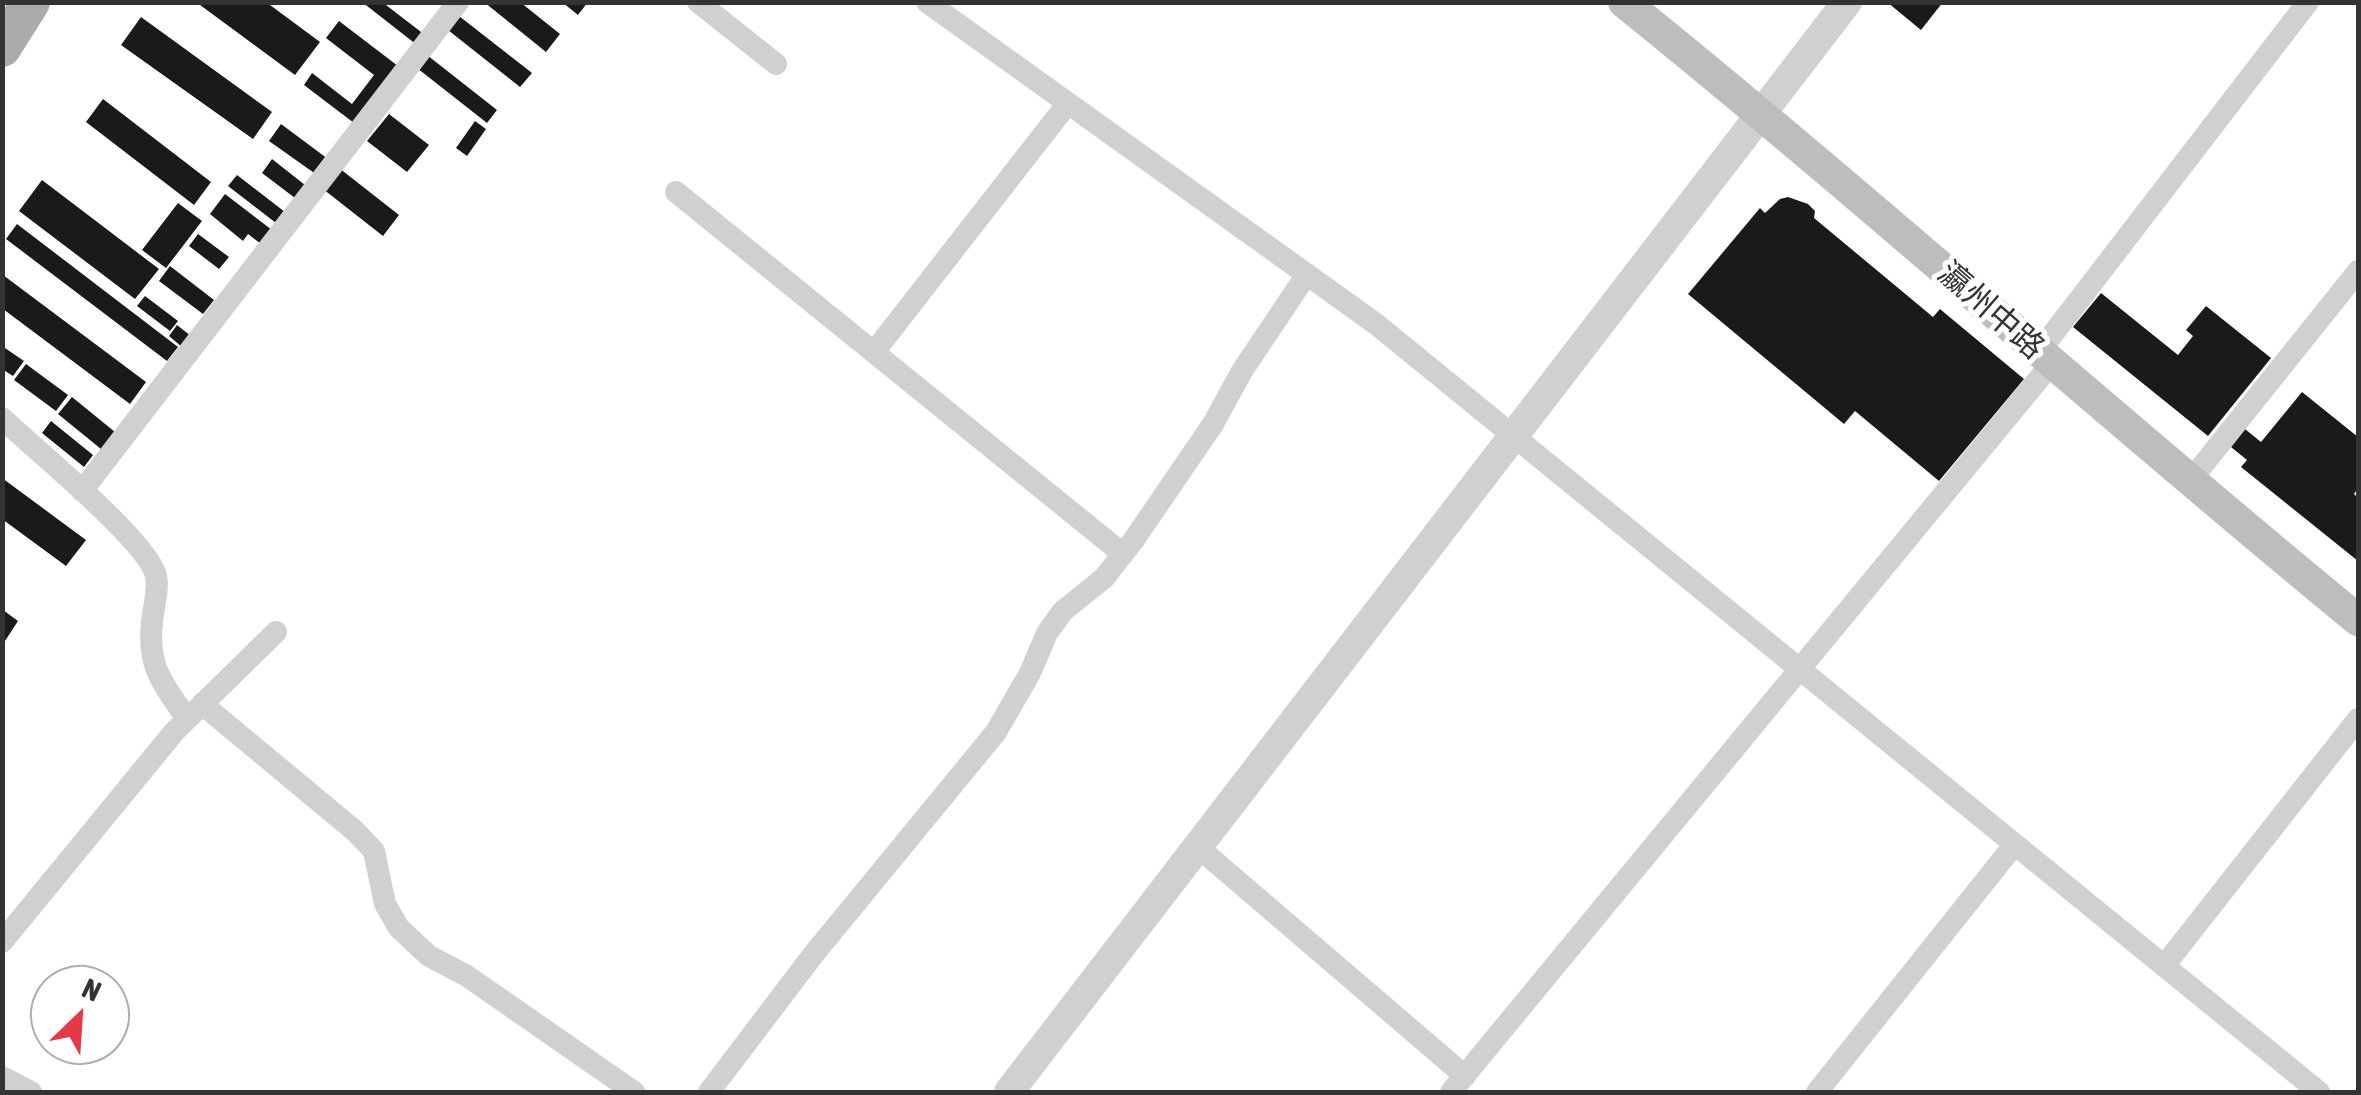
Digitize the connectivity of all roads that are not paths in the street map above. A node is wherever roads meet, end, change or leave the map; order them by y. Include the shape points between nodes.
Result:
1 (31, 2) edge
2 (458, 2) edge
3 (698, 2) edge
4 (928, 2) edge
5 (1624, 2) edge
6 (1847, 2) edge
7 (2308, 2) edge
8 (2, 48) edge
9 (776, 64) dead end
10 (1068, 103) junction
11 (1761, 114) junction
12 (676, 192) dead end
13 (2358, 271) edge
14 (1307, 274) junction
15 (874, 352) junction
16 (2045, 358) junction
17 (2, 418) edge
18 (1513, 437) junction
19 (2190, 481) junction
20 (82, 490) junction
21 (1123, 554) junction
22 (2356, 613) edge
23 (276, 632) dead end
24 (1799, 669) junction
25 (194, 712) junction
26 (2358, 719) edge
27 (2014, 844) junction
28 (1199, 848) junction
29 (2, 942) edge
30 (2164, 966) junction
31 (2, 1076) edge
32 (1458, 1084) edge
33 (31, 1092) edge
34 (634, 1092) edge
35 (709, 1092) edge
36 (1009, 1092) edge
37 (1817, 1092) edge
38 (2319, 1092) edge

1 - 8 main road
2 - 20 street
3 - 9 street
4 - 10 street
5 - 11 main road, 瀛州中路
6 - 11 street
7 - 16 street
10 - 14 street
10 - 15 street
11 - 16 main road, 瀛州中路
11 - 18 street
12 - 15 street
13 - 19 street
14 - 18 street
14 - 21 street
15 - 21 street
16 - 19 main road, 瀛州中路
16 - 24 street
17 - 20 street
18 - 24 street
18 - 28 street
19 - 22 main road, 瀛州中路
20 - 25 street via 141,549 156,575 153,662
21 - 35 street via 1063,611 996,732
23 - 25 street
24 - 27 street
24 - 32 street
25 - 29 street
25 - 34 street via 355,831 374,851 399,928 429,956
26 - 30 street
27 - 30 street
27 - 37 street
28 - 32 street
28 - 36 street
30 - 38 street
31 - 33 street

